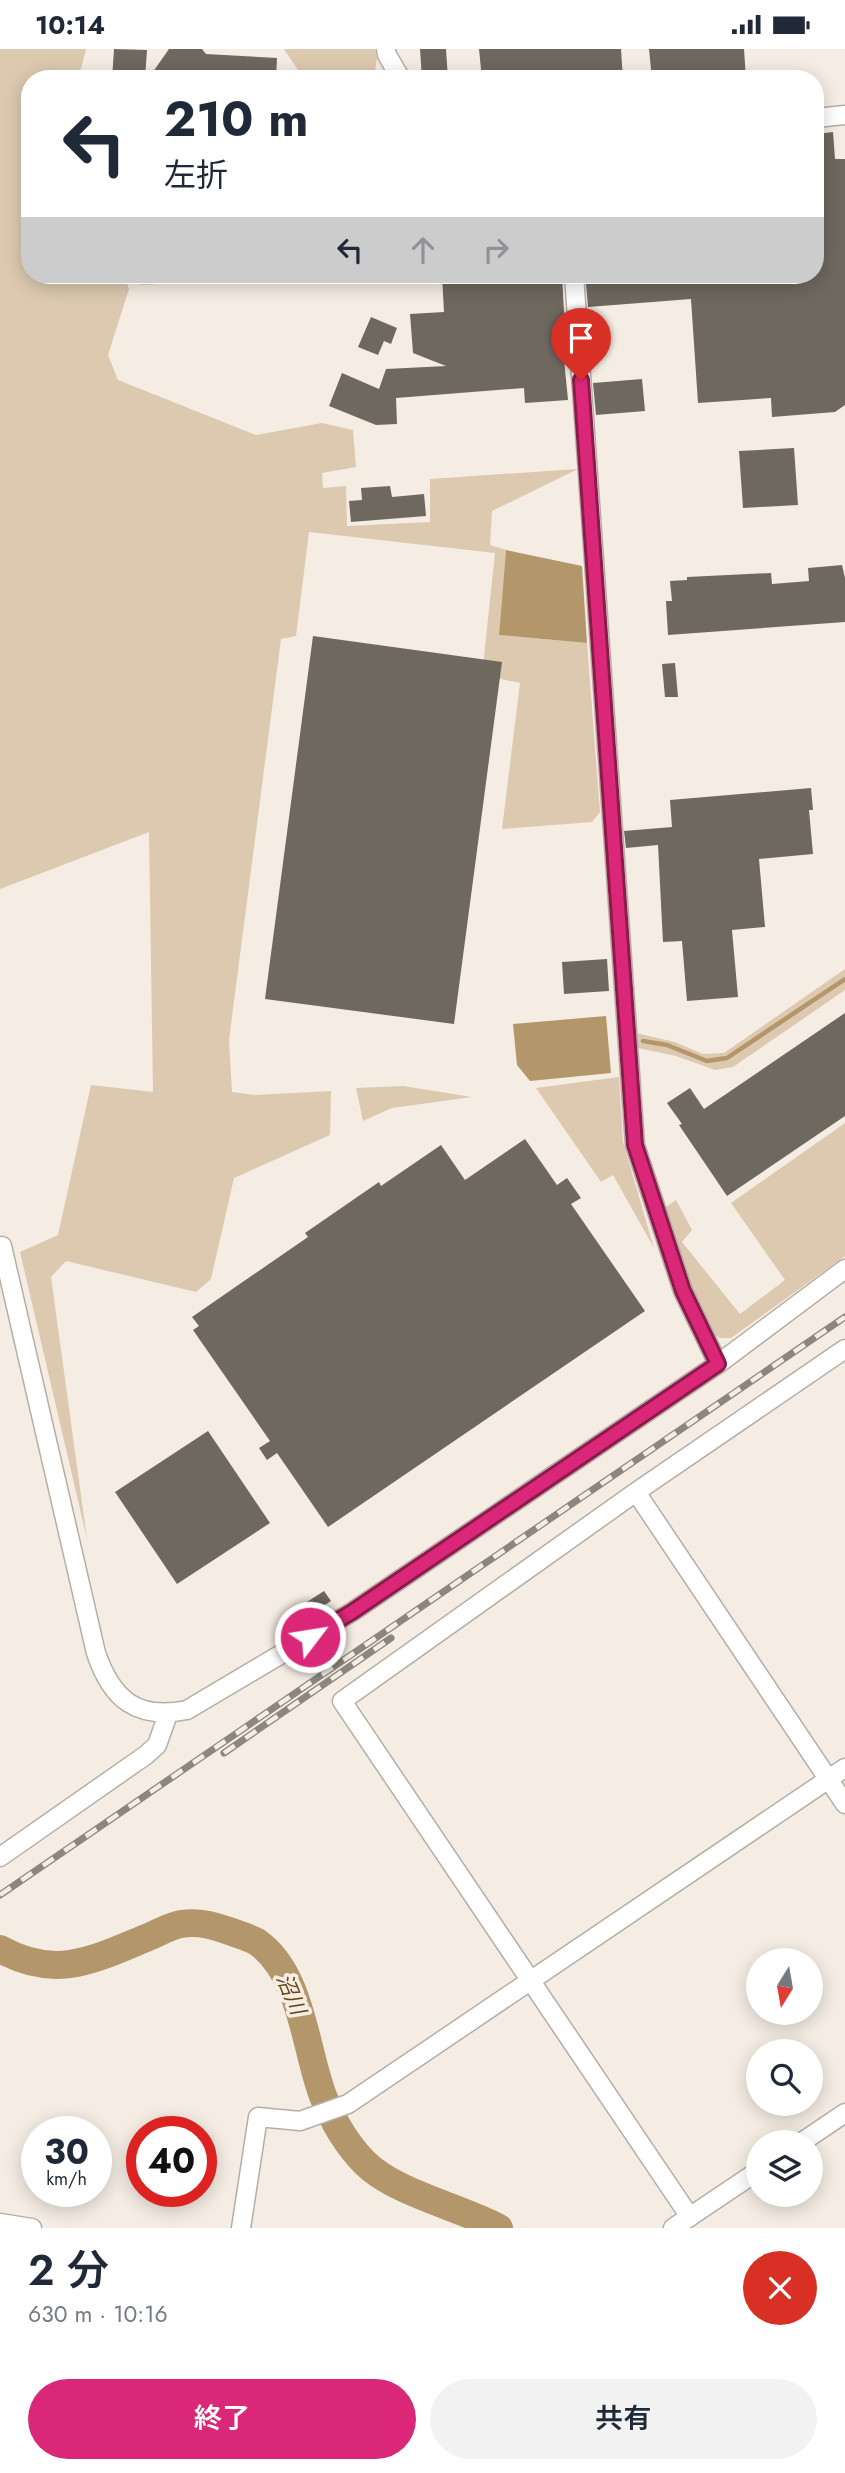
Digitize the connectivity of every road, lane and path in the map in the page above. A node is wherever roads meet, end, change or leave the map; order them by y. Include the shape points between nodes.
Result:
1 (386, 49) edge
2 (396, 70) edge
3 (845, 115) edge
4 (824, 117) edge
5 (575, 284) edge
6 (2, 1246) edge
7 (845, 1269) edge
8 (845, 1349) edge
9 (718, 1364) junction
10 (636, 1492) junction
11 (168, 1714) junction
12 (845, 1768) edge
13 (828, 1780) junction
14 (845, 1804) edge
15 (0, 1857) edge
16 (531, 1980) junction
17 (845, 2113) edge
18 (820, 2130) edge
19 (746, 2179) edge
20 (690, 2217) junction
21 (0, 2223) edge
22 (32, 2228) edge
23 (241, 2228) edge
24 (673, 2228) edge

1 - 2 street
3 - 4 street
5 - 9 street via 635,1145 683,1291
6 - 11 street via 103,1674 130,1705
7 - 9 street
8 - 10 street
9 - 11 street via 352,1612 187,1710
10 - 13 street
10 - 16 street via 342,1701
11 - 15 street via 157,1745 146,1755
12 - 13 street
13 - 14 street
13 - 16 street
16 - 20 street
16 - 23 street via 348,2104 300,2121 258,2117
17 - 18 street
19 - 20 street
20 - 24 street
21 - 22 street

